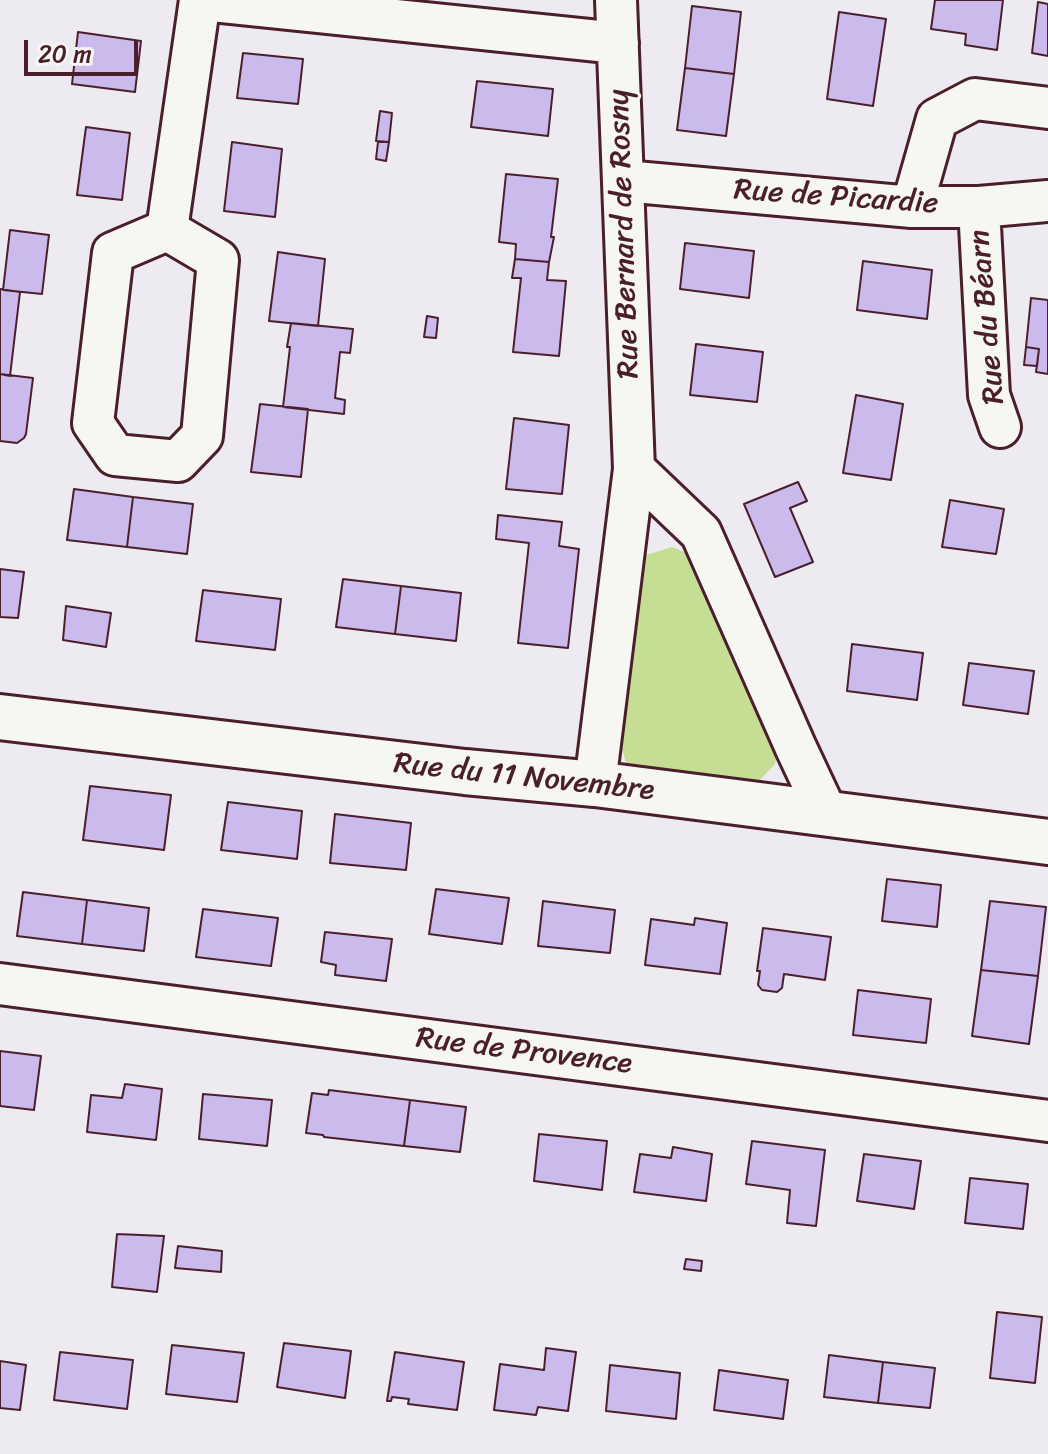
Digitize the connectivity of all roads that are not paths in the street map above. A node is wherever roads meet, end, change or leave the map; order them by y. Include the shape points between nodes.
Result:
1 (201, 0) edge
2 (616, 0) edge
3 (618, 43) junction
4 (1048, 108) edge
5 (624, 181) junction
6 (1048, 201) edge
7 (912, 207) junction
8 (979, 207) junction
9 (167, 230) junction
10 (1000, 427) dead end
11 (634, 469) junction
12 (0, 717) edge
13 (595, 784) junction
14 (826, 812) junction
15 (1048, 842) edge
16 (0, 984) edge
17 (1048, 1121) edge

1 - 3 street
1 - 9 street
2 - 3 street, Rue Bernard de Rosny
3 - 5 street, Rue Bernard de Rosny
4 - 7 street via 975,99 937,119
5 - 7 street, Rue de Picardie
5 - 11 street, Rue Bernard de Rosny
6 - 8 street, Rue de Picardie
7 - 8 street, Rue de Picardie
8 - 10 street, Rue du Béarn via 989,395
9 - 9 street via 113,253 93,423 115,455 178,461 202,436 218,260
11 - 13 street, Rue Bernard de Rosny
11 - 14 street via 701,533
12 - 13 street, Rue du 11 Novembre
13 - 14 street, Rue du 11 Novembre
14 - 15 street, Rue du 11 Novembre
16 - 17 street, Rue de Provence

